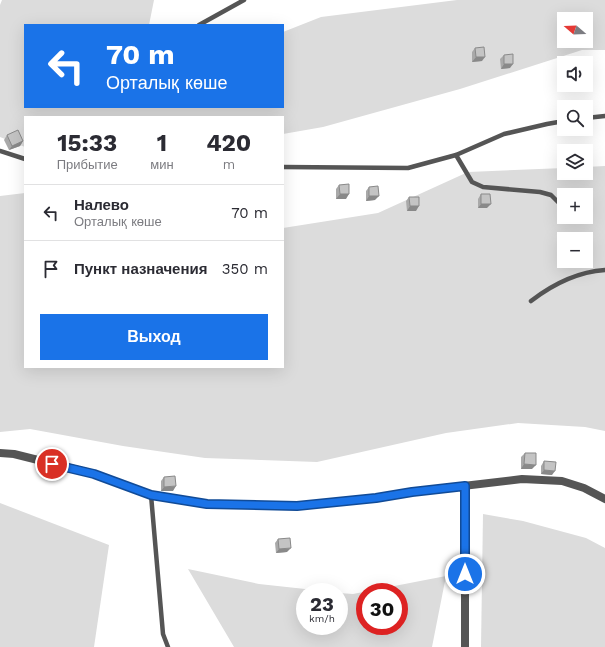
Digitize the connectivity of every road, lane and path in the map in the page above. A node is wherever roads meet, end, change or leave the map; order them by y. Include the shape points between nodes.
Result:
1 (244, 0) edge
2 (201, 24) edge
3 (605, 116) edge
4 (593, 117) edge
5 (557, 122) edge
6 (0, 151) edge
7 (456, 155) junction
8 (24, 159) edge
9 (284, 167) edge
10 (557, 201) edge
11 (605, 270) edge
12 (531, 301) dead end
13 (0, 453) edge
14 (465, 486) junction
15 (151, 495) junction
16 (605, 499) edge
17 (168, 647) edge
18 (465, 647) edge

1 - 2 lane
3 - 4 lane
5 - 7 lane via 504,134
6 - 8 lane
7 - 9 lane via 408,168
7 - 10 lane via 472,182 483,187 540,192 551,195
11 - 12 lane via 572,276
13 - 15 street via 14,454 94,474
14 - 15 street via 297,506 207,504
14 - 16 street via 522,479 562,481 584,488
14 - 18 street
15 - 17 lane via 163,634

